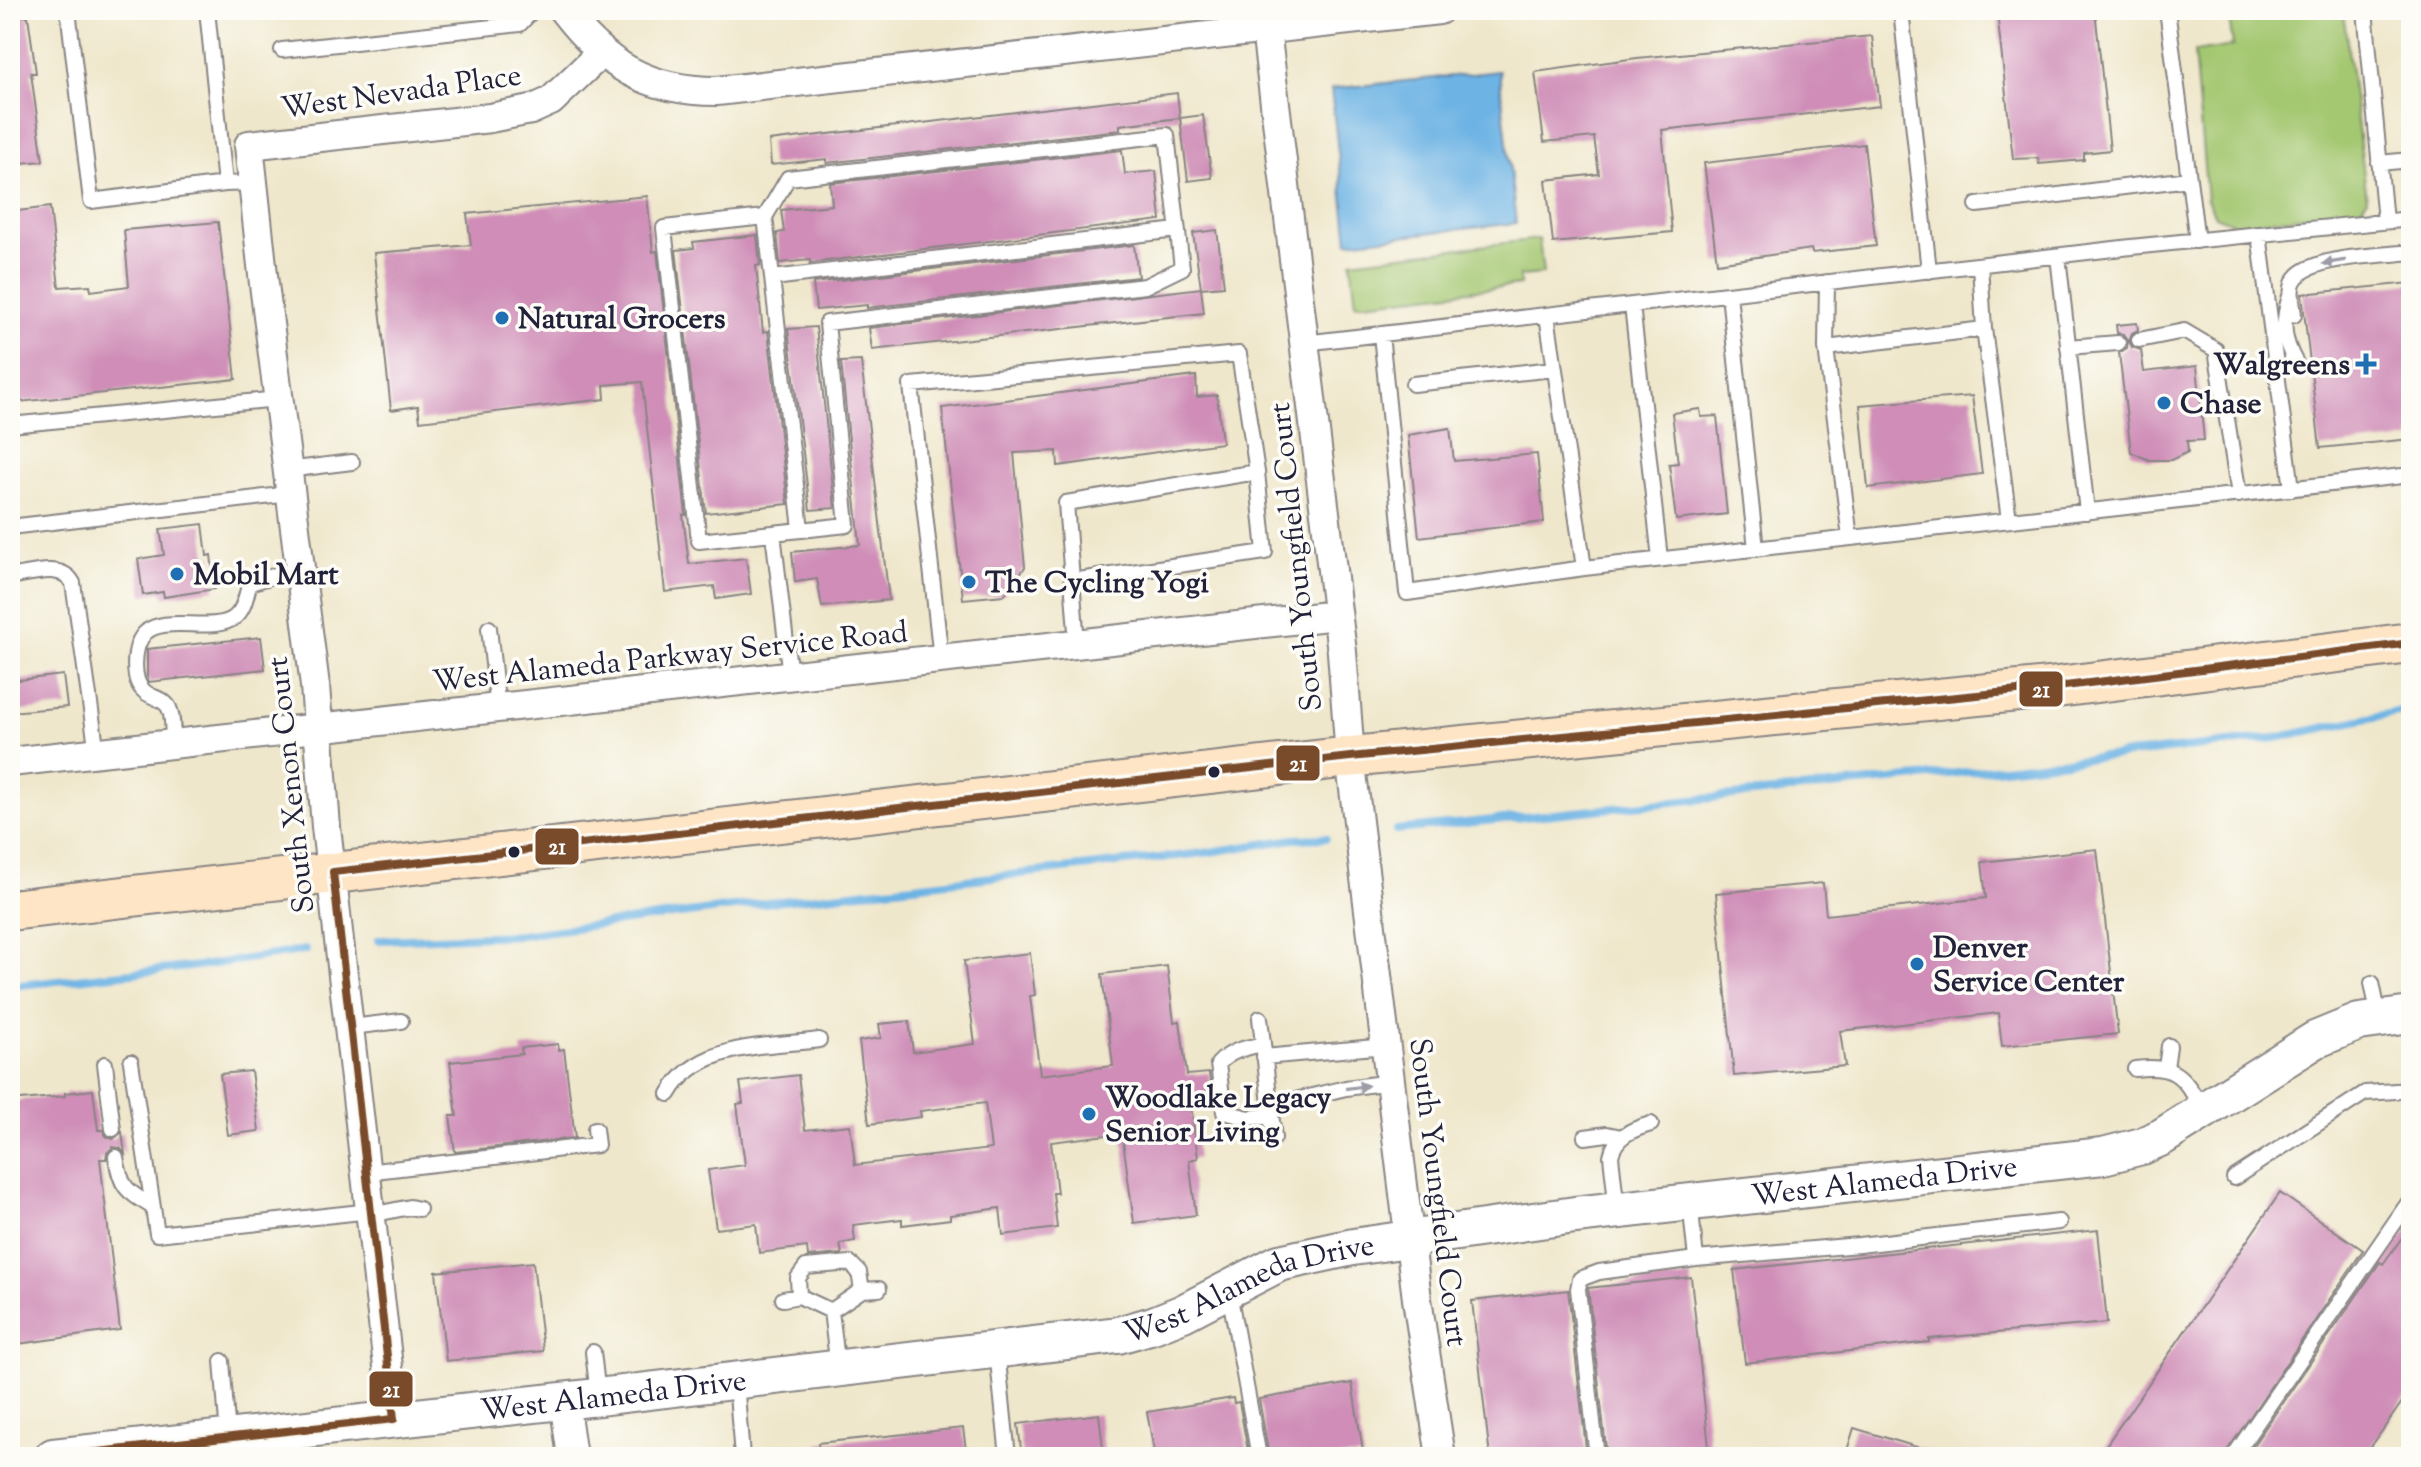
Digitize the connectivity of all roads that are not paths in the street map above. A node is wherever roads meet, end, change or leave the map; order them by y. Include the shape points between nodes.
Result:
1 (68, 10) edge
2 (207, 10) edge
3 (533, 10) edge
4 (563, 10) edge
5 (1439, 10) edge
6 (1901, 10) edge
7 (2365, 10) edge
8 (2168, 17) dead end
9 (1266, 30) junction
10 (282, 50) dead end
11 (602, 52) junction
12 (249, 145) joint
13 (2411, 160) edge
14 (2379, 163) junction
15 (2189, 179) junction
16 (254, 183) junction
17 (225, 184) junction
18 (1977, 205) dead end
19 (765, 217) junction
20 (2411, 219) edge
21 (2385, 221) junction
22 (1177, 230) junction
23 (2259, 234) junction
24 (2197, 241) junction
25 (2411, 252) edge
26 (2058, 256) junction
27 (1980, 265) junction
28 (1929, 271) junction
29 (773, 278) junction
30 (1827, 282) junction
31 (2292, 292) junction
32 (1729, 294) junction
33 (1632, 305) junction
34 (1547, 315) junction
35 (2294, 315) dead end
36 (1984, 329) junction
37 (1381, 334) junction
38 (2139, 340) dead end
39 (1304, 343) junction
40 (2118, 343) dead end
41 (2068, 347) junction
42 (1826, 348) junction
43 (1554, 369) junction
44 (2277, 376) junction
45 (1413, 384) dead end
46 (278, 399) junction
47 (10, 425) edge
48 (352, 462) dead end
49 (1257, 472) junction
50 (2411, 475) edge
51 (289, 482) junction
52 (2292, 489) junction
53 (2239, 495) junction
54 (2087, 512) junction
55 (2009, 520) junction
56 (10, 527) edge
57 (801, 529) junction
58 (773, 533) junction
59 (1850, 538) junction
60 (1756, 549) junction
61 (1660, 559) junction
62 (300, 568) junction
63 (1584, 568) junction
64 (10, 577) edge
65 (1072, 581) junction
66 (1337, 615) junction
67 (489, 628) dead end
68 (2411, 643) edge
69 (1077, 644) junction
70 (941, 659) junction
71 (790, 676) junction
72 (498, 709) junction
73 (320, 730) junction
74 (173, 745) junction
75 (97, 753) junction
76 (1350, 757) junction
77 (10, 762) edge
78 (333, 872) junction
79 (10, 910) edge
80 (2388, 1005) edge
81 (1260, 1018) dead end
82 (401, 1021) dead end
83 (351, 1027) junction
84 (819, 1040) dead end
85 (1386, 1046) junction
86 (2169, 1046) dead end
87 (1264, 1051) junction
88 (131, 1062) dead end
89 (105, 1064) dead end
90 (2166, 1068) junction
91 (2135, 1069) dead end
92 (1390, 1082) junction
93 (2411, 1090) edge
94 (669, 1094) dead end
95 (2204, 1110) junction
96 (1271, 1111) junction
97 (1651, 1124) dead end
98 (113, 1129) dead end
99 (595, 1129) dead end
100 (1585, 1137) dead end
101 (1622, 1137) junction
102 (1274, 1138) dead end
103 (116, 1157) dead end
104 (366, 1172) junction
105 (2234, 1178) dead end
106 (2411, 1199) edge
107 (1690, 1202) junction
108 (151, 1206) junction
109 (419, 1209) dead end
110 (1617, 1211) junction
111 (371, 1213) junction
112 (2059, 1222) dead end
113 (1410, 1238) junction
114 (1696, 1259) junction
115 (879, 1289) dead end
116 (1228, 1289) junction
117 (862, 1290) junction
118 (799, 1296) junction
119 (783, 1299) dead end
120 (831, 1311) junction
121 (997, 1351) junction
122 (593, 1352) dead end
123 (222, 1361) dead end
124 (838, 1369) junction
125 (736, 1381) junction
126 (581, 1399) junction
127 (394, 1419) junction
128 (228, 1437) junction
129 (53, 1457) edge
130 (572, 1457) edge
131 (742, 1457) edge
132 (1008, 1457) edge
133 (1259, 1457) edge
134 (1441, 1457) edge
135 (1597, 1457) edge
136 (2233, 1457) edge

1 - 17 lane via 91,201
2 - 17 lane
3 - 10 lane via 520,24
4 - 11 street
5 - 9 street
6 - 28 lane
7 - 14 lane
8 - 15 lane
9 - 11 street via 717,91 666,87
9 - 39 street, South Youngfield Court
11 - 12 street, West Nevada Place via 551,101 531,110
12 - 16 street, South Xenon Court
13 - 14 lane
14 - 21 lane
15 - 18 lane
15 - 24 lane
16 - 17 lane
16 - 46 street, South Xenon Court
19 - 22 lane via 788,178 1167,135
19 - 29 lane
19 - 58 lane via 664,228 699,541
20 - 21 lane
21 - 23 lane
22 - 29 lane
22 - 57 lane via 1182,268 1145,286 827,323 847,525
23 - 24 lane
23 - 44 lane
24 - 26 lane
25 -> 31 lane via 2324,262 2295,279
26 - 27 lane
26 - 41 lane
27 - 28 lane
27 - 36 lane
28 - 30 lane
29 - 57 lane
30 - 32 lane
30 - 42 lane
31 - 35 lane
31 - 44 lane via 2283,318 2288,348 2298,356
32 - 33 lane
32 - 60 lane
33 - 34 lane
33 - 61 lane
34 - 37 lane
34 - 43 lane
36 - 42 lane
36 - 55 lane
37 - 39 lane
37 - 63 lane via 1407,593
38 - 53 lane via 2184,331 2216,350
39 - 66 street, South Youngfield Court
40 - 41 lane
41 - 54 lane
42 - 59 lane
43 - 45 lane
43 - 63 lane
44 - 52 lane
46 - 47 lane
46 - 51 street, South Xenon Court
48 - 51 lane
49 - 65 lane via 1066,503
49 - 65 lane via 1265,552
49 - 70 lane via 1239,354 911,385
50 - 52 lane
51 - 56 lane
51 - 62 street, South Xenon Court
52 - 53 lane
53 - 54 lane
54 - 55 lane
55 - 59 lane
57 - 58 lane
58 - 71 lane
59 - 60 lane
60 - 61 lane
61 - 63 lane
62 - 73 street, South Xenon Court
62 - 74 lane via 250,583 237,616 226,622 155,627 143,635 136,653 136,679 142,690 170,709
64 - 75 lane via 57,570 73,583
65 - 69 lane
66 - 69 street, West Alameda Parkway Service Road
66 - 76 street, South Youngfield Court
67 - 72 lane
68 - 76 main road via 2049,688
69 - 70 street, West Alameda Parkway Service Road
70 - 71 street, West Alameda Parkway Service Road
71 - 72 street, West Alameda Parkway Service Road
72 - 73 street, West Alameda Parkway Service Road
73 - 74 street, West Alameda Parkway Service Road
73 - 78 street, South Xenon Court
74 - 75 street, West Alameda Parkway Service Road
75 - 77 street, West Alameda Parkway Service Road
76 - 78 main road
76 - 85 street, South Youngfield Court
78 - 79 main road
78 - 83 street, South Xenon Court
80 - 95 street, West Alameda Drive via 2315,1040
81 - 87 lane
82 - 83 lane
83 - 104 street, South Xenon Court
84 - 94 lane via 723,1052 681,1077
85 - 87 lane
85 - 92 street, South Youngfield Court
86 - 90 lane
87 - 96 lane
87 - 96 lane via 1239,1049 1218,1064 1224,1112 1236,1117
88 - 108 lane
89 - 98 lane
90 - 91 lane
90 - 95 lane via 2184,1078
96 -> 92 lane via 1346,1088
92 - 113 street, South Youngfield Court
93 - 105 lane via 2365,1093
95 - 107 street, West Alameda Drive via 2142,1146 2103,1156
96 - 102 lane
97 - 101 lane
99 - 104 lane via 597,1145
100 - 101 lane
101 - 110 lane via 1611,1156
103 - 108 lane via 120,1182
104 - 111 street, South Xenon Court
106 - 136 lane
107 - 110 street, West Alameda Drive
107 - 114 lane
108 - 111 lane via 157,1234
109 - 111 lane
110 - 113 street, West Alameda Drive
111 - 127 street, South Xenon Court
112 - 114 lane
113 - 116 street, West Alameda Drive via 1279,1263
113 - 134 street, South Youngfield Court
114 - 135 lane via 1580,1279
115 - 117 lane
116 - 121 street, West Alameda Drive via 1163,1321 1118,1335
116 - 133 lane
117 - 118 lane via 859,1272 850,1263 806,1267 798,1278
117 - 120 lane
118 - 119 lane
118 - 120 lane
120 - 124 lane
121 - 124 street, West Alameda Drive
121 - 132 lane
122 - 126 lane
123 - 128 lane
124 - 125 street, West Alameda Drive
125 - 126 street, West Alameda Drive
125 - 131 lane
126 - 127 street, West Alameda Drive
126 - 130 street
127 - 128 street, West Alameda Drive
128 - 129 street, West Alameda Drive

